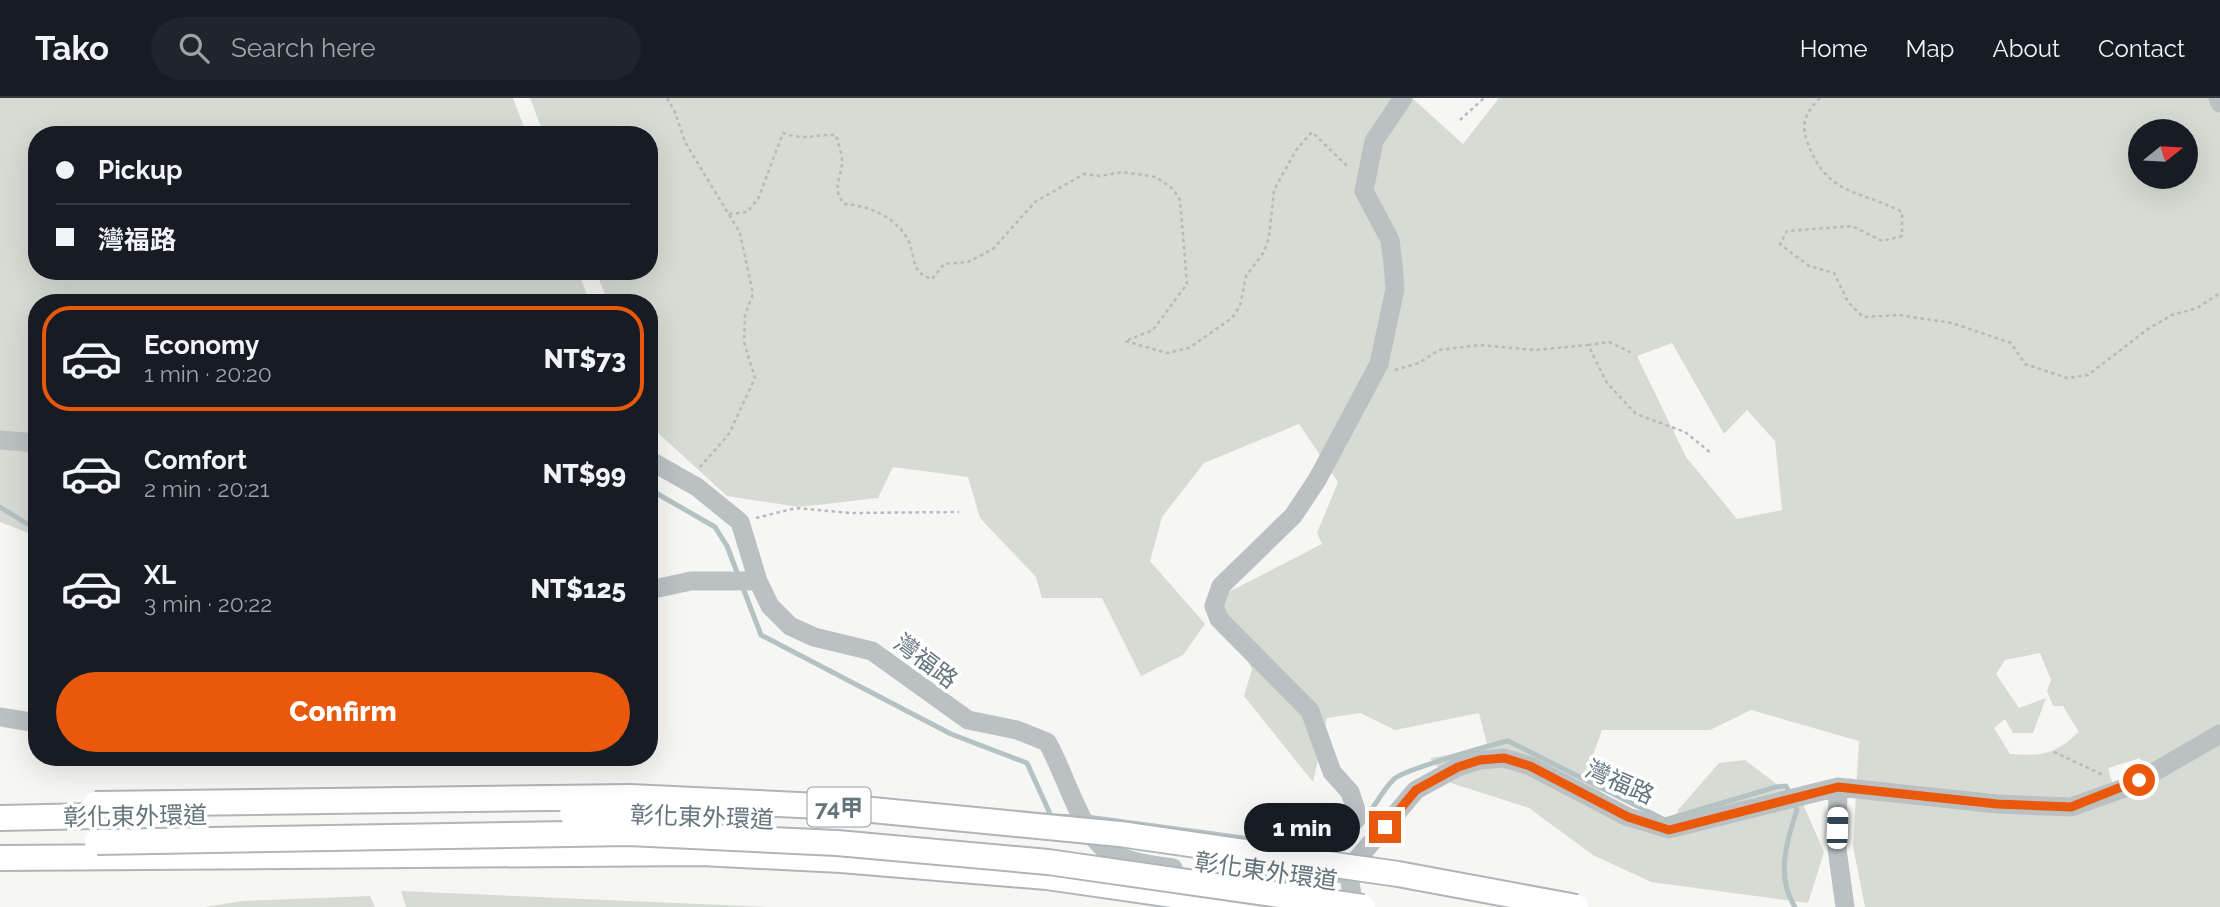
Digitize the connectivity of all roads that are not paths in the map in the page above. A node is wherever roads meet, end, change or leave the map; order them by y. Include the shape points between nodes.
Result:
1 (1403, 98) edge
2 (0, 440) edge
3 (28, 442) edge
4 (658, 466) edge
5 (758, 581) junction
6 (658, 588) edge
7 (0, 717) edge
8 (28, 722) edge
9 (2220, 734) edge
10 (1838, 787) junction
11 (1076, 802) junction
12 (0, 805) edge
13 (95, 810) junction
14 (0, 818) edge
15 (0, 843) edge
16 (97, 849) junction
17 (0, 858) edge
18 (1294, 867) junction
19 (1348, 870) junction
20 (1256, 907) edge
21 (1354, 907) edge
22 (1363, 907) edge
23 (1482, 907) edge
24 (1576, 907) edge
25 (1845, 907) edge

1 - 18 street via 1374,141 1364,191 1391,240 1395,289 1379,365 1293,516 1220,586 1214,606 1219,619 1310,711 1332,772 1350,792 1357,813 1341,827 1297,850
2 - 3 street
4 - 5 street, 灣福路 via 697,487 740,522
5 - 6 street via 691,581
5 - 11 street, 灣福路 via 770,606 790,626 814,637 872,651 968,720 1017,730 1047,742
7 - 8 street
9 - 10 street via 2139,780 2071,807
10 - 19 street, 灣福路 via 1669,830 1628,817 1530,766 1504,758 1480,760 1416,790
10 - 25 street via 1836,849
11 - 18 street, 灣福路 via 1102,837 1114,842
11 - 19 street, 灣福路 via 1107,851 1139,862 1298,885
12 - 13 main road, 74甲
13 - 14 main road, 彰化東外環道 / 74甲
13 - 23 main road, 彰化東外環道 / 74甲, bridge via 628,814 841,822 1119,849
13 - 24 main road, 74甲, bridge via 630,797 841,807 1121,834 1398,874
15 - 16 main road, 彰化東外環道 / 74甲
16 - 17 main road, 74甲
16 - 20 main road, 74甲 via 702,853 1047,877
16 - 22 main road, 彰化東外環道 / 74甲, bridge via 629,834 837,842 1048,862
18 - 19 street, 灣福路
19 - 21 street

